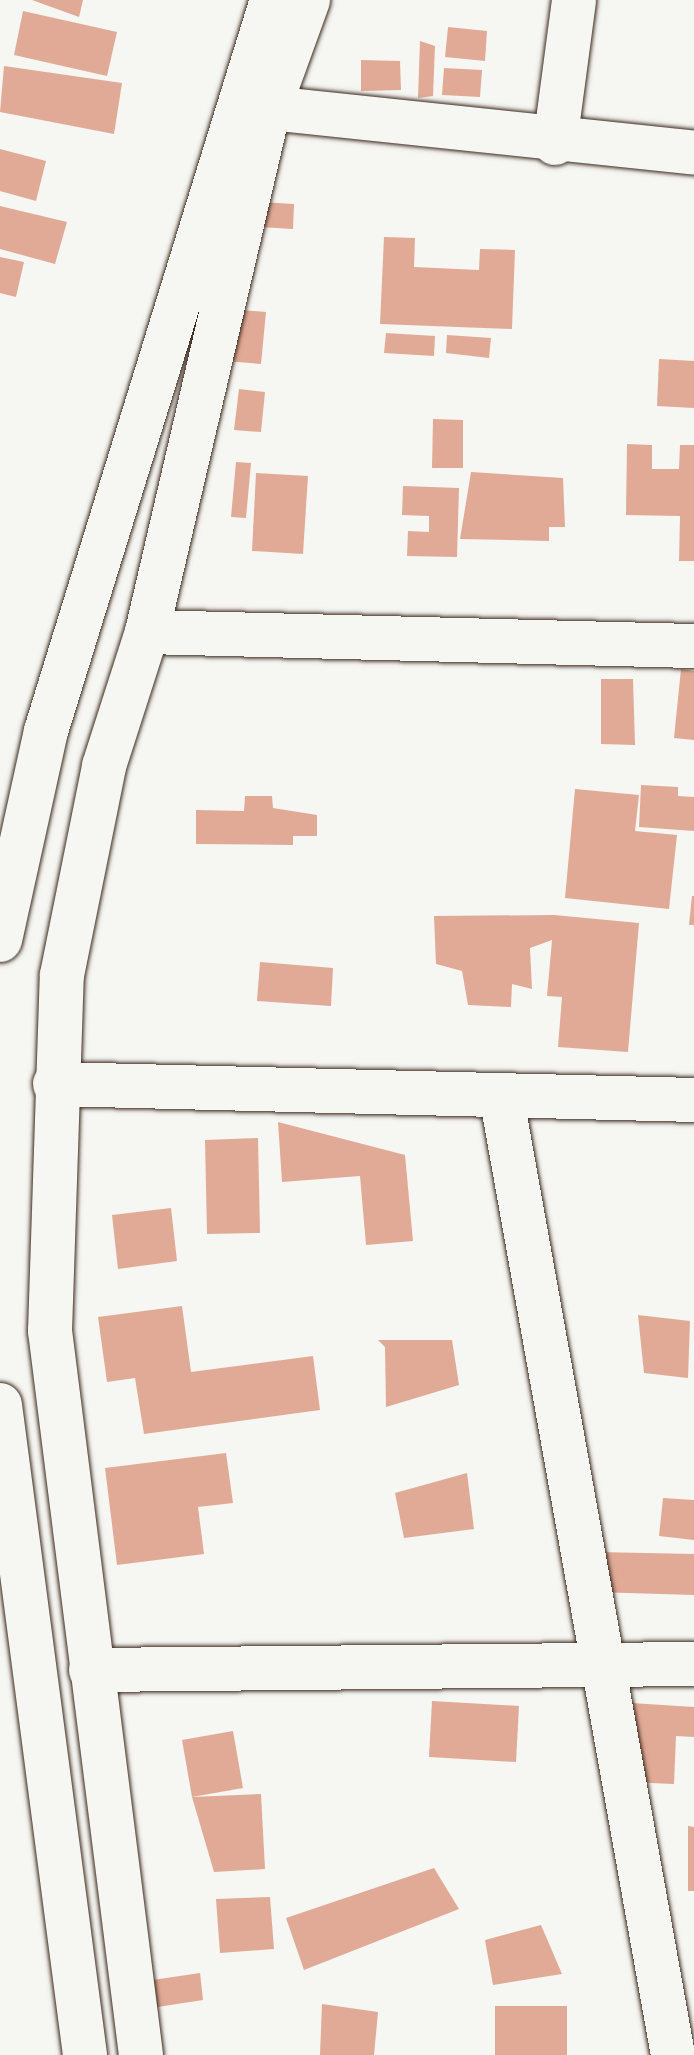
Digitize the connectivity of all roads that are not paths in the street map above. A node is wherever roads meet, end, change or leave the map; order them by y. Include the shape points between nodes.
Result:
1 (272, 0) edge
2 (308, 0) edge
3 (574, 0) edge
4 (269, 108) junction
5 (555, 143) junction
6 (694, 153) edge
7 (147, 632) junction
8 (694, 646) edge
9 (0, 940) edge
10 (55, 1084) junction
11 (502, 1100) junction
12 (694, 1100) edge
13 (0, 1405) edge
14 (604, 1661) junction
15 (694, 1664) edge
16 (91, 1670) junction
17 (85, 2055) edge
18 (141, 2055) edge
19 (673, 2055) edge

1 - 9 street via 46,731
2 - 4 street
3 - 5 street
4 - 5 street
4 - 7 street
5 - 6 street
7 - 8 street
7 - 10 street via 104,766 68,945
10 - 11 street
10 - 16 street via 50,1331
11 - 12 street
11 - 14 street
13 - 17 street
14 - 15 street
14 - 16 street
14 - 19 street
16 - 18 street

